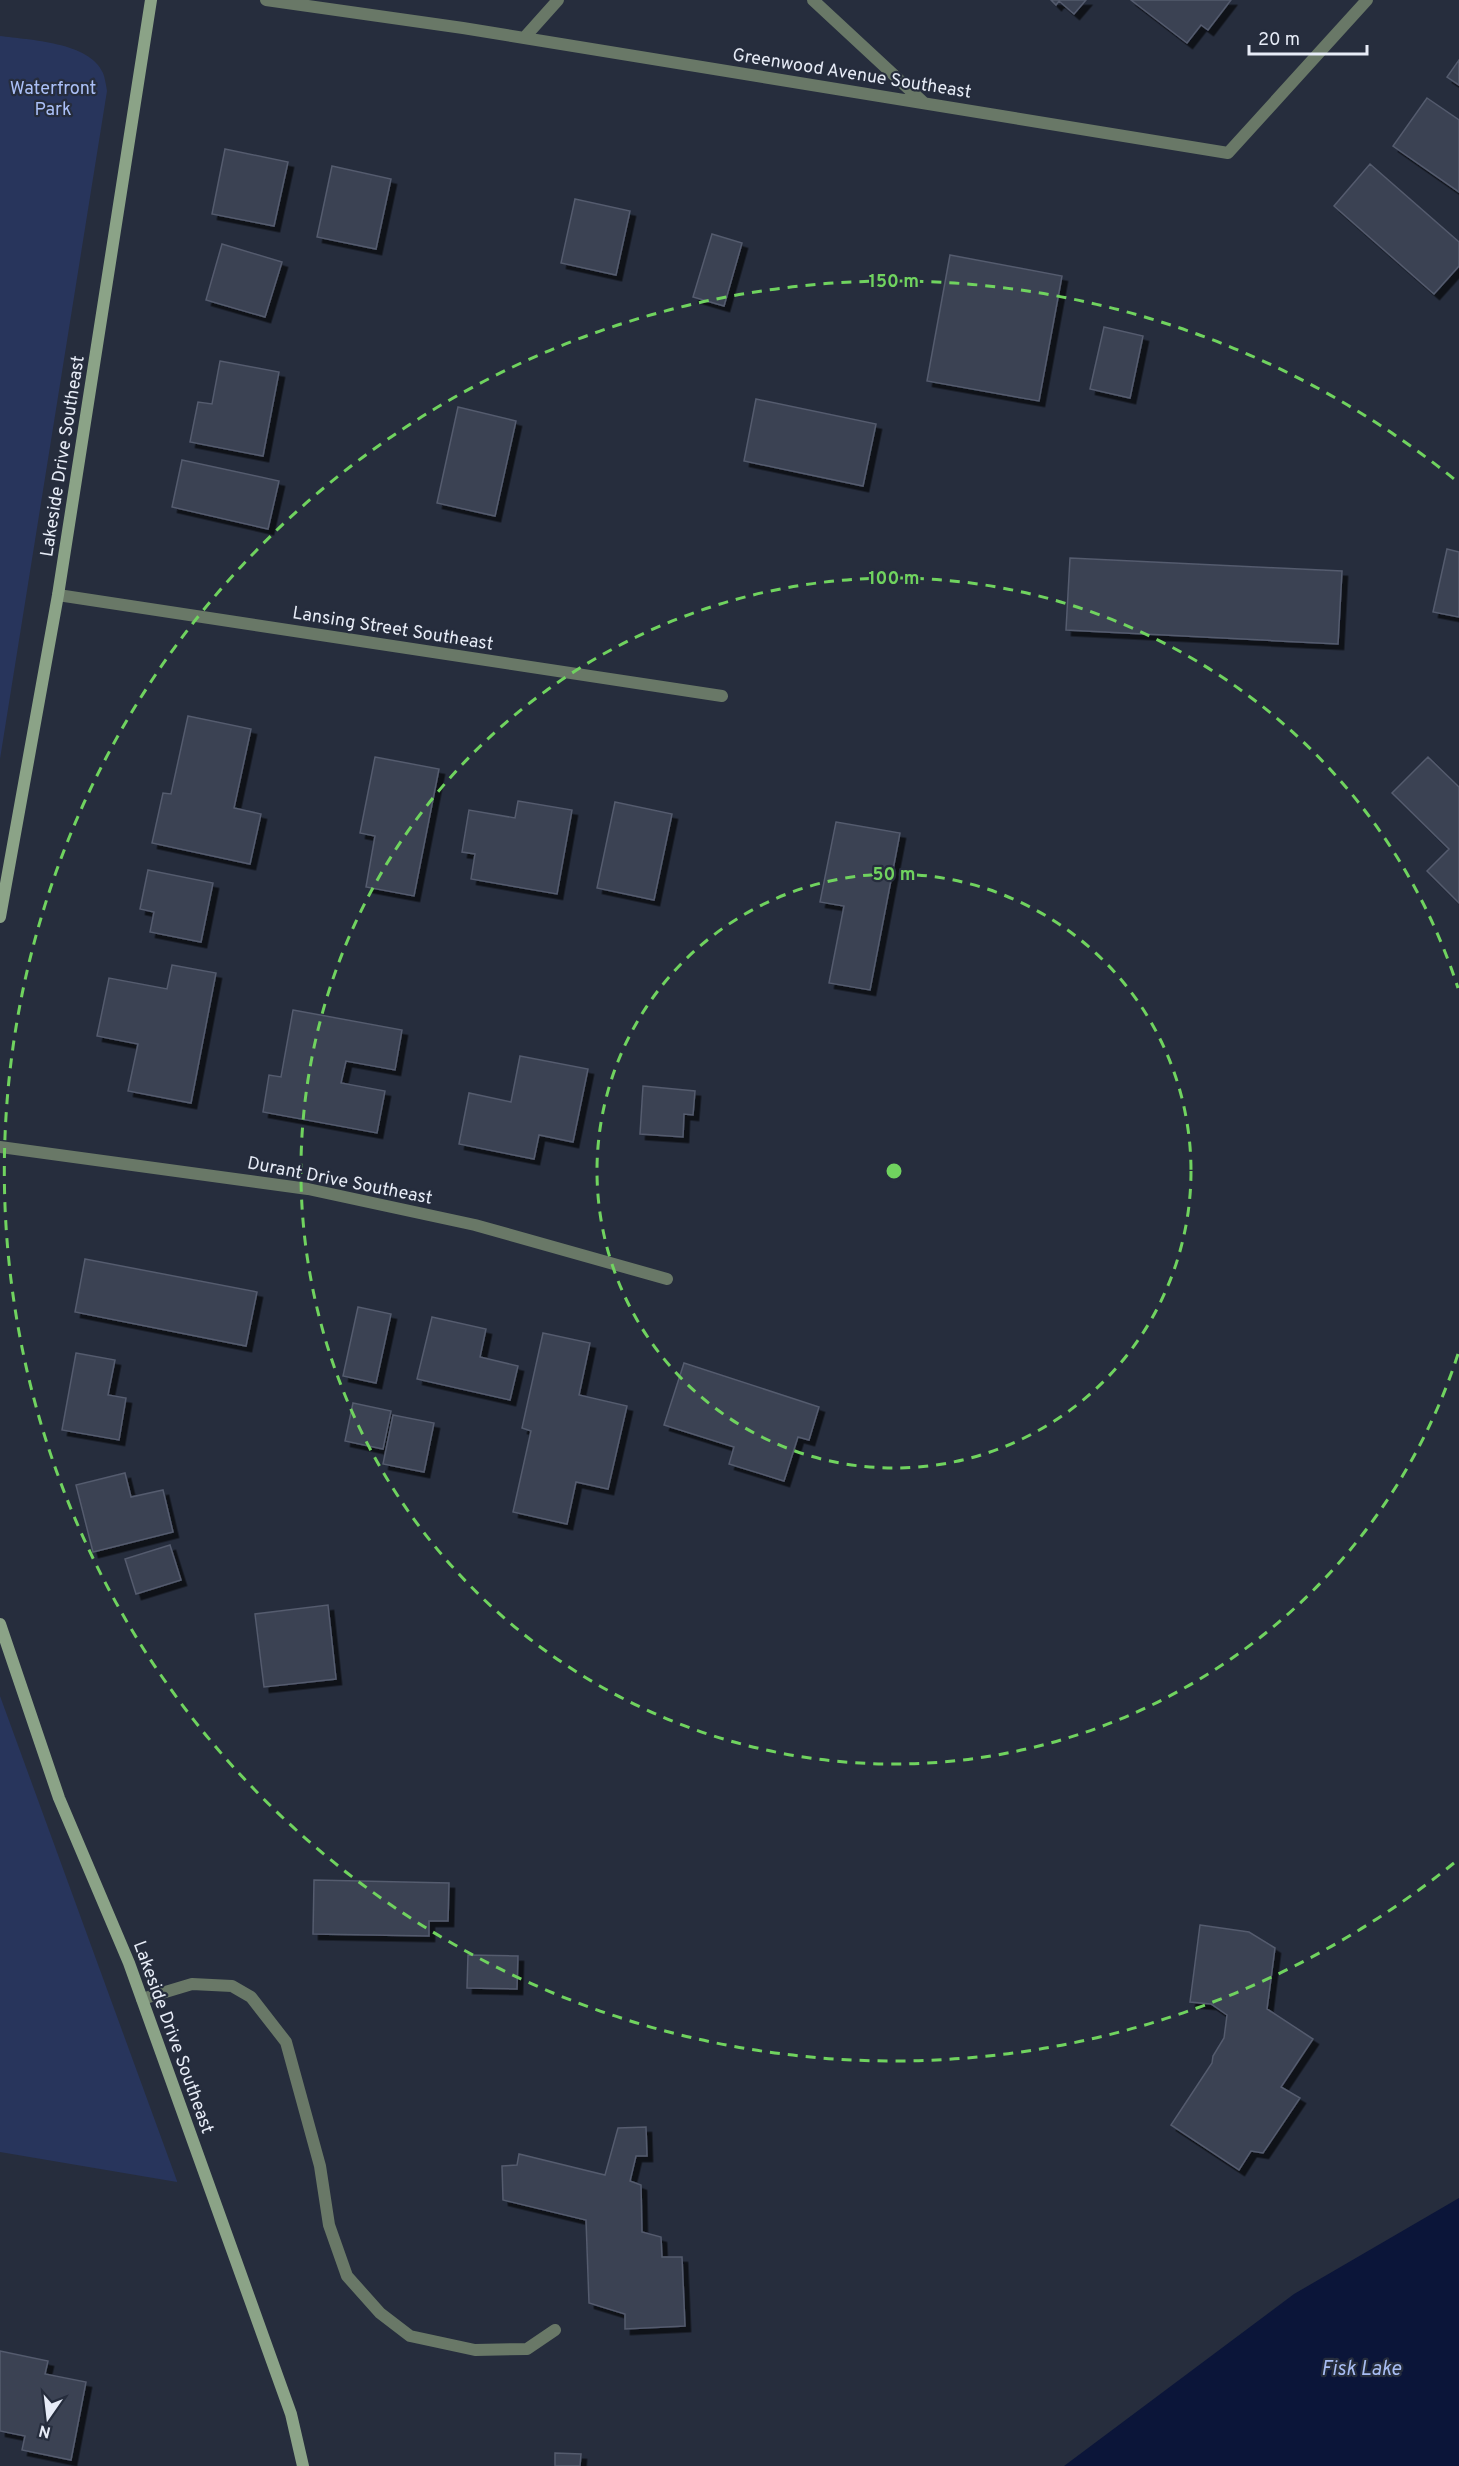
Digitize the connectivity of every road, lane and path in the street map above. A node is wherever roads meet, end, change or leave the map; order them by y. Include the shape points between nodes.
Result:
1 (151, 0) edge
2 (266, 0) edge
3 (558, 0) edge
4 (813, 0) edge
5 (1367, 0) edge
6 (524, 38) junction
7 (925, 104) junction
8 (58, 595) junction
9 (722, 696) dead end
10 (0, 917) edge
11 (0, 1147) edge
12 (667, 1279) dead end
13 (0, 1624) edge
14 (142, 1999) junction
15 (555, 2330) dead end
16 (303, 2466) edge

1 - 8 main road, Lakeside Drive Southeast
2 - 6 street, Greenwood Avenue Southeast
3 - 6 street
4 - 7 street
5 - 7 street, Greenwood Avenue Southeast via 1228,153
6 - 7 street, Greenwood Avenue Southeast
8 - 9 street, Lansing Street Southeast
8 - 10 main road, Lakeside Drive Southeast
11 - 12 street, Durant Drive Southeast via 308,1189 475,1225
13 - 14 main road, Lakeside Drive Southeast via 59,1798
14 - 15 street via 192,1984 232,1986 251,1997 286,2042 320,2166 329,2225 347,2276 380,2313 410,2336 475,2350 527,2349
14 - 16 main road, Lakeside Drive Southeast via 291,2414

